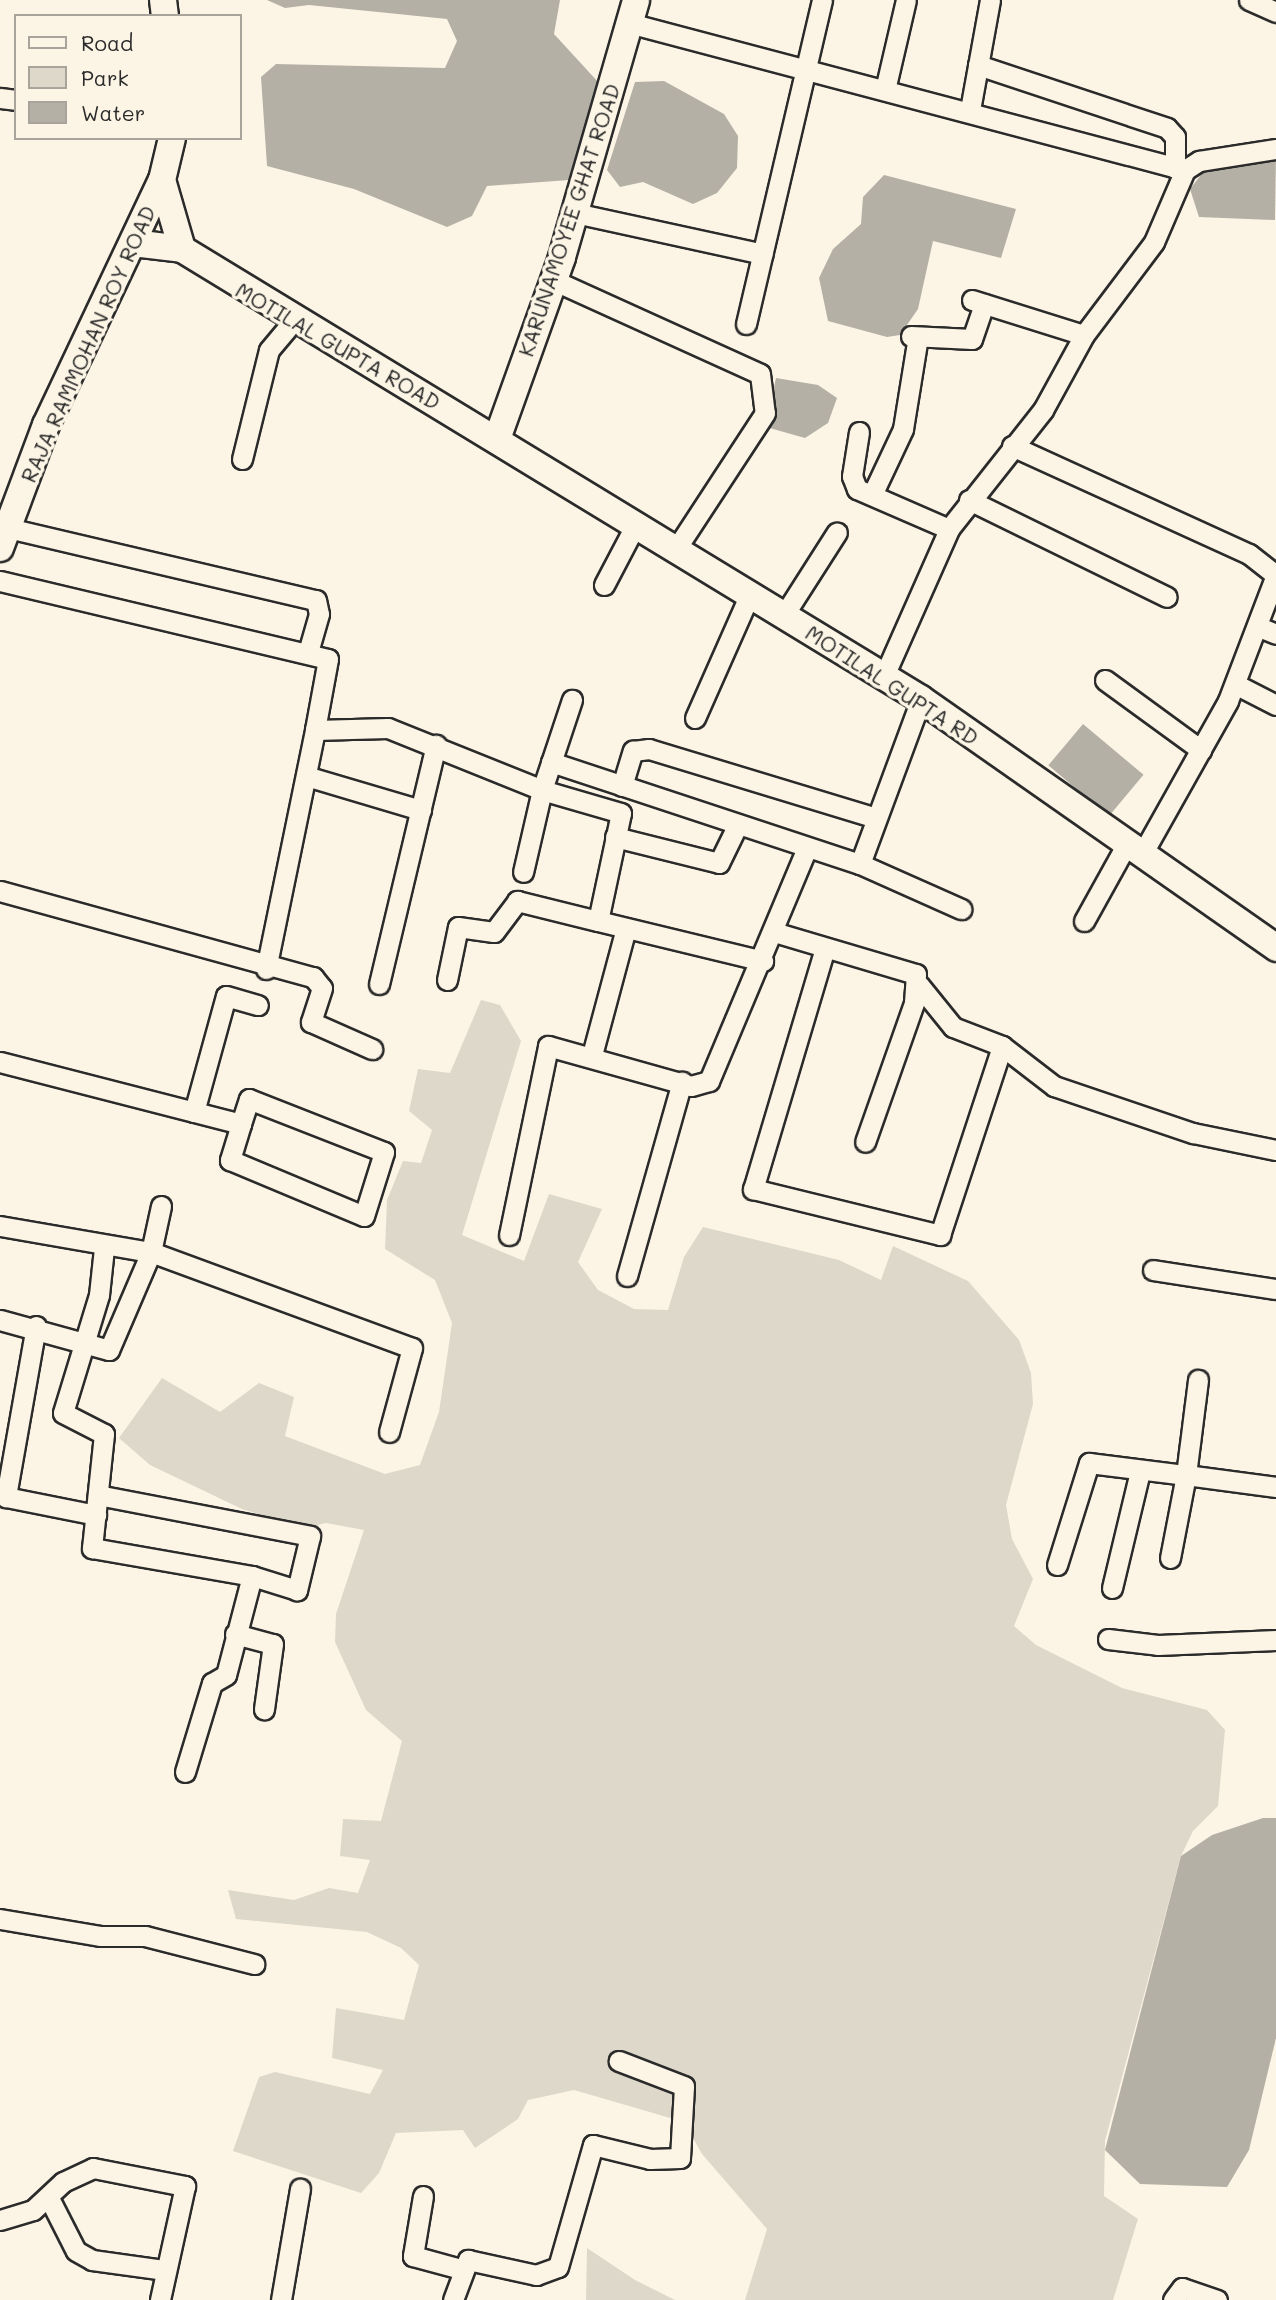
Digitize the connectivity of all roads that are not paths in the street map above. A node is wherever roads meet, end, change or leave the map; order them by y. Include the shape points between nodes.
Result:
1 (822, 0) edge
2 (906, 0) edge
3 (990, 0) edge
4 (1249, 0) edge
5 (632, 12) edge
6 (1276, 12) edge
7 (978, 65) junction
8 (804, 71) junction
9 (885, 90) junction
10 (970, 110) junction
11 (169, 140) edge
12 (1276, 149) edge
13 (1180, 169) junction
14 (162, 180) junction
15 (575, 213) junction
16 (133, 243) junction
17 (182, 249) junction
18 (763, 254) junction
19 (553, 280) junction
20 (294, 320) junction
21 (746, 324) dead end
22 (1083, 335) junction
23 (859, 432) dead end
24 (497, 439) junction
25 (1012, 446) junction
26 (242, 459) dead end
27 (872, 495) junction
28 (969, 500) junction
29 (636, 524) junction
30 (5, 527) edge
31 (949, 529) junction
32 (837, 532) dead end
33 (676, 549) junction
34 (1276, 575) edge
35 (0, 581) edge
36 (604, 585) dead end
37 (750, 594) junction
38 (1273, 596) edge
39 (1167, 597) dead end
40 (784, 615) junction
41 (1267, 631) edge
42 (308, 652) junction
43 (884, 676) junction
44 (1105, 680) dead end
45 (1235, 684) junction
46 (921, 699) junction
47 (572, 700) dead end
48 (1276, 705) edge
49 (695, 718) dead end
50 (315, 730) junction
51 (436, 745) junction
52 (1201, 750) junction
53 (551, 762) junction
54 (306, 776) junction
55 (622, 786) junction
56 (542, 790) junction
57 (421, 810) junction
58 (876, 818) junction
59 (738, 824) junction
60 (615, 837) junction
61 (807, 848) junction
62 (1133, 852) junction
63 (860, 864) junction
64 (523, 872) dead end
65 (0, 891) edge
66 (961, 909) dead end
67 (598, 921) junction
68 (1084, 921) dead end
69 (626, 928) junction
70 (774, 932) junction
71 (825, 948) junction
72 (1276, 948) edge
73 (763, 961) junction
74 (266, 969) junction
75 (447, 979) dead end
76 (379, 984) dead end
77 (919, 985) junction
78 (258, 1004) dead end
79 (1002, 1046) junction
80 (372, 1049) dead end
81 (592, 1055) junction
82 (0, 1062) edge
83 (682, 1082) junction
84 (194, 1112) junction
85 (241, 1124) junction
86 (865, 1142) dead end
87 (1276, 1150) edge
88 (161, 1206) dead end
89 (0, 1226) edge
90 (509, 1235) dead end
91 (104, 1248) junction
92 (151, 1252) junction
93 (1153, 1270) dead end
94 (627, 1276) dead end
95 (1276, 1289) edge
96 (0, 1320) edge
97 (36, 1326) junction
98 (82, 1341) junction
99 (1198, 1380) dead end
100 (389, 1432) dead end
101 (1140, 1471) junction
102 (1186, 1475) junction
103 (1276, 1487) edge
104 (3, 1496) edge
105 (97, 1505) junction
106 (1170, 1558) dead end
107 (1058, 1565) dead end
108 (252, 1576) junction
109 (1112, 1588) dead end
110 (235, 1634) junction
111 (1108, 1639) dead end
112 (1276, 1640) edge
113 (264, 1709) dead end
114 (185, 1772) dead end
115 (0, 1919) edge
116 (254, 1964) dead end
117 (619, 2060) dead end
118 (300, 2189) dead end
119 (423, 2196) dead end
120 (49, 2198) junction
121 (0, 2220) edge
122 (461, 2269) junction
123 (166, 2270) junction
124 (160, 2300) edge
125 (281, 2300) edge
126 (453, 2300) edge
127 (1173, 2300) edge
128 (1217, 2300) edge

1 - 8 street
2 - 9 street
3 - 7 street
4 - 6 street
5 - 8 street
5 - 15 street, KARUNAMOYEE GHAT ROAD
7 - 10 street
7 - 13 street via 1167,128 1175,137
8 - 9 street
8 - 18 street
9 - 10 street
10 - 13 street
11 - 14 street, RAJA RAMMOHAN ROY ROAD
12 - 13 street via 1199,161
13 - 22 street via 1154,242
14 - 16 street, RAJA RAMMOHAN ROY ROAD
14 - 17 street
15 - 18 street
15 - 19 street, KARUNAMOYEE GHAT ROAD
16 - 17 street, MOTILAL GUPTA ROAD
16 - 30 street, RAJA RAMMOHAN ROY ROAD via 46,425
17 - 20 street, MOTILAL GUPTA ROAD
18 - 21 street
19 - 24 street, KARUNAMOYEE GHAT ROAD
19 - 33 street via 760,374 765,413
20 - 24 street, MOTILAL GUPTA ROAD
20 - 26 street via 269,350
22 - 25 street via 1043,410
22 - 27 street via 978,302 972,339 914,340 903,429
23 - 27 street via 852,484
24 - 29 street, MOTILAL GUPTA RD
25 - 28 street
25 - 34 street via 1249,554
27 - 31 street
28 - 31 street
28 - 39 street
29 - 33 street, MOTILAL GUPTA RD
29 - 36 street
30 - 42 street via 316,600 319,614
31 - 43 street
32 - 40 street
33 - 37 street, MOTILAL GUPTA RD
34 - 38 street
35 - 42 street
37 - 40 street, MOTILAL GUPTA RD
37 - 49 street
38 - 41 street
40 - 43 street, MOTILAL GUPTA RD
41 - 45 street
42 - 50 street via 331,663
43 - 46 street, MOTILAL GUPTA RD
44 - 52 street
45 - 48 street
45 - 52 street
46 - 58 street
46 - 62 street, MOTILAL GUPTA RD
47 - 53 street
50 - 51 street via 388,728
50 - 54 street
51 - 56 street
51 - 57 street
52 - 62 street
53 - 55 street
53 - 56 street
54 - 57 street
54 - 74 street
55 - 58 street via 633,751 649,749
55 - 59 street
56 - 60 street via 621,813
56 - 64 street
57 - 76 street
58 - 63 street
59 - 60 street via 719,863
59 - 61 street
60 - 67 street
61 - 63 street
61 - 70 street
62 - 68 street
62 - 72 street, MOTILAL GUPTA RD
63 - 66 street
65 - 74 street
67 - 69 street
67 - 75 street via 517,901 494,932 458,927
69 - 73 street
69 - 81 street
70 - 71 street
70 - 73 street
71 - 77 street via 902,968 916,974
71 - 79 street via 753,1189 940,1235
73 - 83 street via 709,1081 698,1087
74 - 80 street via 321,983 311,1022
77 - 79 street via 953,1027
77 - 86 street
78 - 84 street via 226,996
79 - 87 street via 1054,1086 1193,1133
81 - 83 street
81 - 90 street via 548,1046
82 - 84 street
83 - 94 street
84 - 85 street
85 - 85 street via 230,1160 364,1216 384,1152 249,1099
88 - 92 street
89 - 91 street
91 - 92 street
91 - 98 street via 99,1295
92 - 98 street via 109,1350
92 - 100 street via 412,1349
93 - 95 street
96 - 97 street
97 - 98 street
97 - 104 street
98 - 105 street via 63,1413 104,1434
99 - 102 street
101 - 102 street
101 - 107 street via 1085,1466
101 - 109 street
102 - 103 street
102 - 106 street
104 - 105 street
105 - 108 street via 92,1548
105 - 108 street via 310,1536 297,1590
108 - 110 street
110 - 113 street via 273,1643
110 - 114 street via 226,1675 212,1683
111 - 112 street via 1157,1645
115 - 116 street via 100,1936 145,1936
117 - 122 street via 684,2085 680,2158 650,2159 593,2145 558,2267 536,2275 477,2258
118 - 125 street
119 - 122 street via 413,2256
120 - 121 street
120 - 123 street via 76,2251 92,2260
120 - 123 street via 63,2182 93,2168 185,2186
122 - 126 street
123 - 124 street
127 - 128 street via 1182,2288

